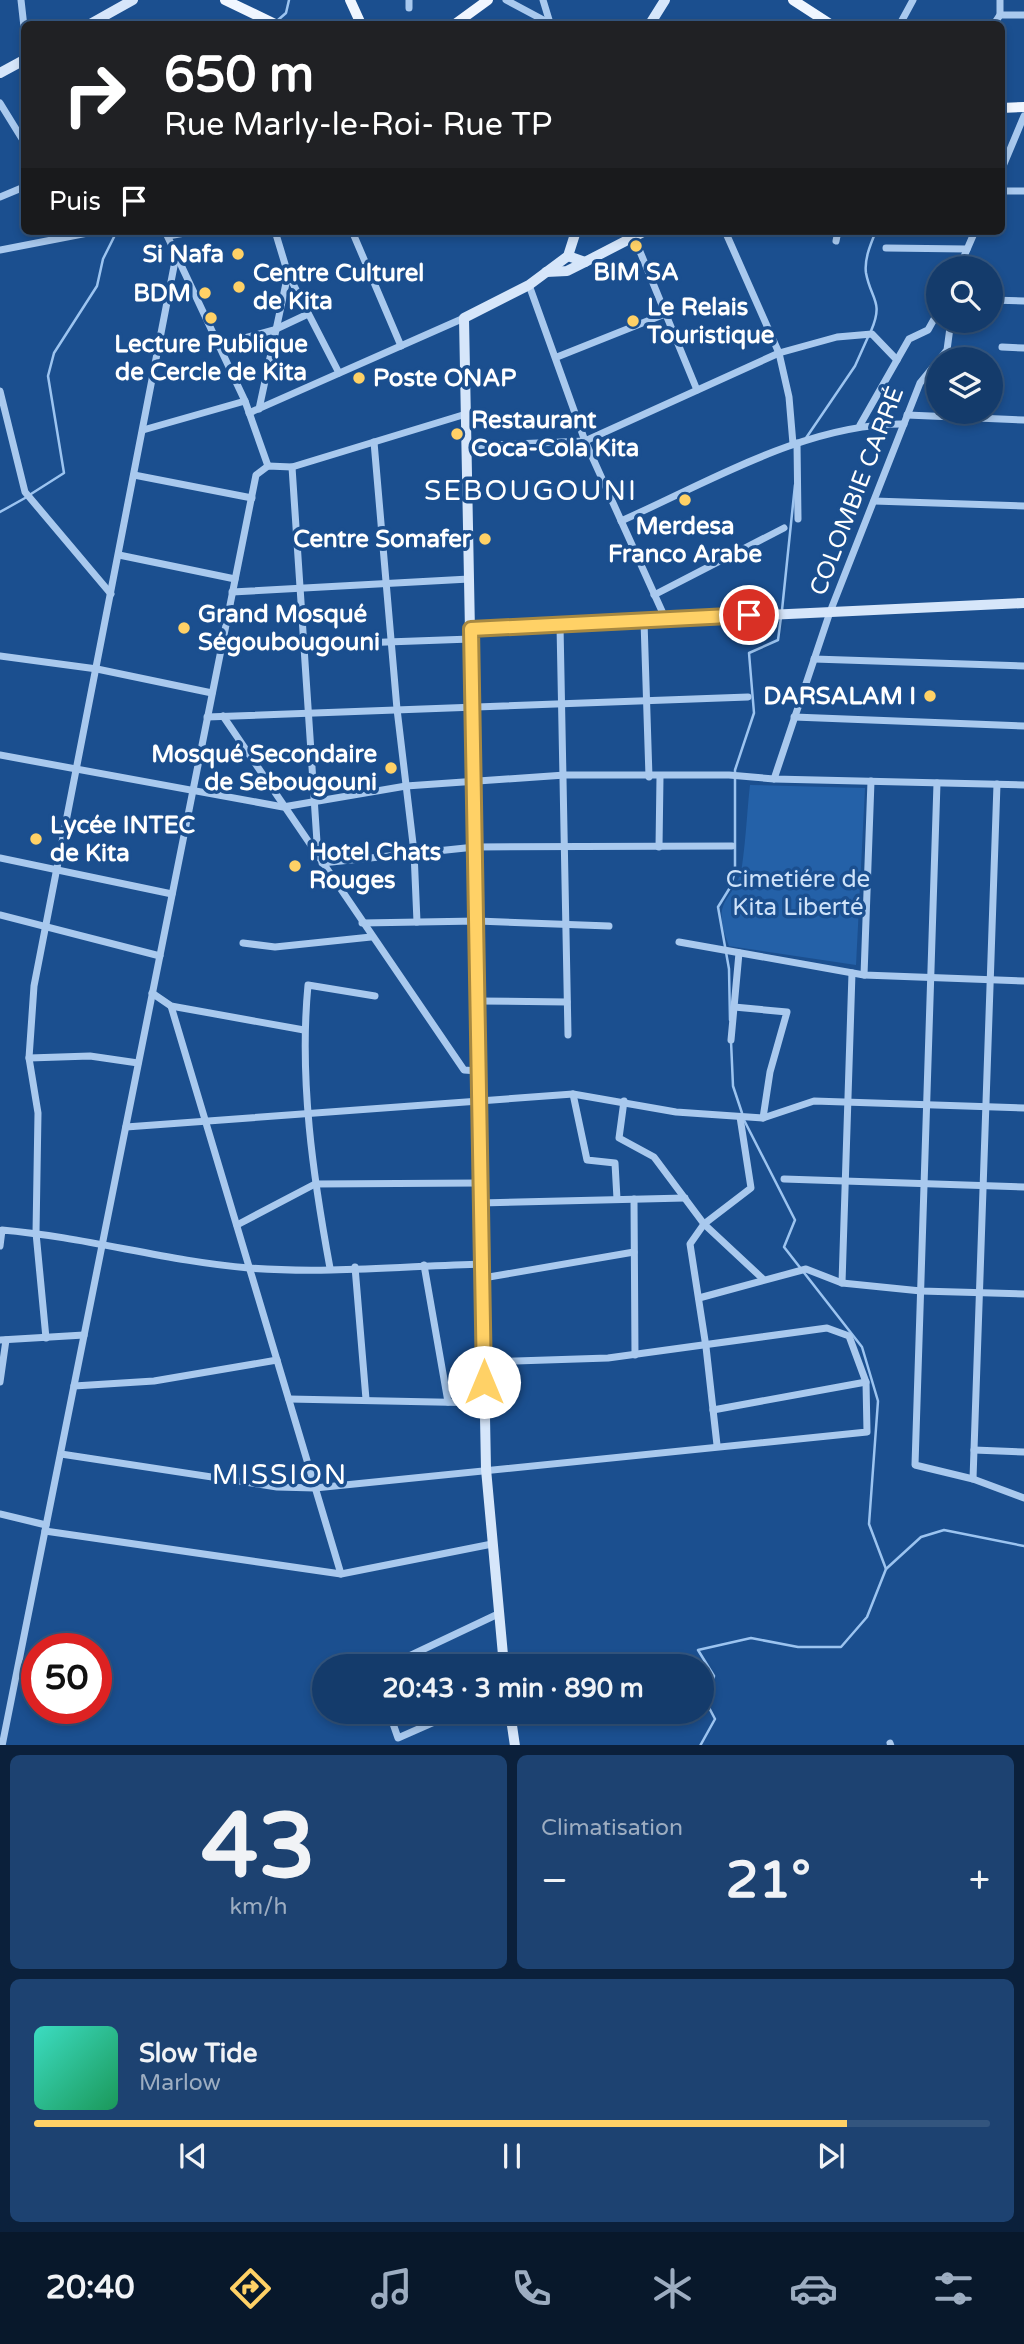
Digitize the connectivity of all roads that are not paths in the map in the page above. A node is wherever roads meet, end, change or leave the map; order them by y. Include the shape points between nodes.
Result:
1 (21, 0) edge
2 (133, 0) edge
3 (225, 0) edge
4 (350, 0) edge
5 (488, 0) edge
6 (506, 0) edge
7 (543, 0) edge
8 (665, 0) edge
9 (914, 0) edge
10 (1000, 0) edge
11 (797, 1) edge
12 (1000, 15) junction
13 (1024, 15) edge
14 (23, 21) edge
15 (99, 21) edge
16 (267, 21) edge
17 (360, 21) edge
18 (459, 21) edge
19 (545, 21) edge
20 (550, 21) edge
21 (652, 21) edge
22 (826, 21) edge
23 (902, 21) edge
24 (996, 21) edge
25 (21, 62) edge
26 (0, 73) edge
27 (0, 103) edge
28 (1024, 107) edge
29 (1005, 108) edge
30 (1024, 116) edge
31 (21, 137) edge
32 (1005, 161) edge
33 (21, 188) edge
34 (1005, 191) edge
35 (1024, 191) edge
36 (0, 197) edge
37 (57, 235) edge
38 (168, 235) edge
39 (276, 235) edge
40 (354, 235) edge
41 (575, 235) edge
42 (638, 235) edge
43 (727, 235) edge
44 (837, 235) edge
45 (973, 235) edge
46 (634, 237) junction
47 (836, 241) dead end
48 (886, 248) dead end
49 (967, 249) junction
50 (0, 250) edge
51 (176, 256) junction
52 (568, 256) junction
53 (964, 256) edge
54 (584, 262) junction
55 (546, 272) junction
56 (288, 274) junction
57 (528, 285) junction
58 (1003, 300) edge
59 (1024, 301) edge
60 (308, 314) junction
61 (665, 314) junction
62 (464, 318) junction
63 (274, 330) junction
64 (926, 331) edge
65 (218, 345) junction
66 (401, 346) junction
67 (1003, 347) edge
68 (1024, 348) edge
69 (779, 353) junction
70 (557, 356) junction
71 (897, 360) junction
72 (339, 373) junction
73 (926, 376) edge
74 (697, 390) junction
75 (0, 391) edge
76 (245, 401) junction
77 (259, 409) junction
78 (249, 413) junction
79 (466, 414) junction
80 (906, 420) junction
81 (1024, 420) edge
82 (860, 425) junction
83 (143, 430) junction
84 (585, 441) junction
85 (374, 442) junction
86 (795, 444) junction
87 (467, 446) junction
88 (268, 466) junction
89 (292, 467) junction
90 (134, 475) junction
91 (252, 498) junction
92 (874, 501) junction
93 (1024, 506) edge
94 (798, 520) dead end
95 (621, 521) junction
96 (785, 528) dead end
97 (119, 555) junction
98 (235, 579) junction
99 (469, 579) junction
100 (387, 583) junction
101 (300, 588) junction
102 (232, 592) junction
103 (111, 594) junction
104 (654, 595) junction
105 (1024, 603) edge
106 (830, 612) junction
107 (666, 620) junction
108 (644, 621) junction
109 (560, 625) junction
110 (471, 634) junction
111 (392, 642) junction
112 (304, 645) junction
113 (221, 648) junction
114 (0, 656) edge
115 (814, 659) junction
116 (1024, 666) edge
117 (97, 669) junction
118 (212, 693) junction
119 (748, 697) dead end
120 (646, 701) junction
121 (563, 704) junction
122 (472, 706) junction
123 (397, 709) junction
124 (309, 713) junction
125 (223, 716) junction
126 (207, 717) junction
127 (794, 718) junction
128 (1024, 726) edge
129 (0, 755) edge
130 (77, 769) junction
131 (565, 775) junction
132 (649, 776) junction
133 (660, 777) junction
134 (473, 779) junction
135 (774, 779) junction
136 (871, 781) junction
137 (937, 783) junction
138 (997, 784) junction
139 (1024, 785) edge
140 (406, 786) junction
141 (193, 791) junction
142 (316, 802) junction
143 (283, 807) junction
144 (732, 846) dead end
145 (475, 847) junction
146 (659, 847) junction
147 (566, 848) junction
148 (414, 852) junction
149 (0, 858) edge
150 (320, 860) junction
151 (57, 870) junction
152 (172, 894) junction
153 (0, 915) edge
154 (477, 921) junction
155 (417, 922) junction
156 (362, 923) junction
157 (564, 925) junction
158 (610, 926) dead end
159 (46, 929) junction
160 (371, 937) junction
161 (679, 942) dead end
162 (243, 943) dead end
163 (739, 953) junction
164 (160, 956) junction
165 (852, 973) junction
166 (864, 975) junction
167 (931, 977) junction
168 (990, 979) junction
169 (1024, 981) edge
170 (152, 993) junction
171 (375, 996) dead end
172 (478, 1001) junction
173 (567, 1002) junction
174 (171, 1006) junction
175 (734, 1007) junction
176 (304, 1030) junction
177 (568, 1035) dead end
178 (731, 1040) dead end
179 (29, 1058) junction
180 (138, 1063) junction
181 (478, 1071) junction
182 (573, 1094) junction
183 (478, 1099) junction
184 (624, 1101) junction
185 (848, 1102) junction
186 (927, 1104) junction
187 (986, 1106) junction
188 (1024, 1108) edge
189 (310, 1113) junction
190 (740, 1117) junction
191 (763, 1118) junction
192 (206, 1122) junction
193 (126, 1127) junction
194 (784, 1179) dead end
195 (845, 1181) junction
196 (480, 1183) junction
197 (314, 1184) junction
198 (924, 1184) junction
199 (983, 1186) junction
200 (1024, 1188) edge
201 (685, 1198) junction
202 (617, 1199) junction
203 (634, 1199) junction
204 (480, 1203) junction
205 (704, 1224) junction
206 (237, 1225) junction
207 (36, 1233) junction
208 (0, 1246) edge
209 (102, 1247) junction
210 (634, 1252) junction
211 (483, 1264) junction
212 (424, 1265) junction
213 (355, 1267) junction
214 (250, 1268) junction
215 (330, 1268) junction
216 (484, 1278) junction
217 (763, 1279) junction
218 (842, 1283) junction
219 (920, 1291) junction
220 (980, 1292) junction
221 (1024, 1294) edge
222 (699, 1298) junction
223 (84, 1335) junction
224 (46, 1338) junction
225 (3, 1340) edge
226 (706, 1347) junction
227 (635, 1355) junction
228 (277, 1360) junction
229 (484, 1362) junction
230 (0, 1381) edge
231 (866, 1382) junction
232 (74, 1386) junction
233 (289, 1399) junction
234 (366, 1399) junction
235 (448, 1402) junction
236 (484, 1403) junction
237 (713, 1410) junction
238 (717, 1445) junction
239 (974, 1450) junction
240 (1024, 1452) edge
241 (61, 1454) junction
242 (486, 1469) junction
243 (974, 1479) junction
244 (315, 1488) junction
245 (1024, 1498) edge
246 (0, 1514) edge
247 (46, 1528) junction
248 (492, 1544) junction
249 (341, 1574) junction
250 (498, 1614) junction
251 (413, 1654) edge
252 (503, 1654) edge
253 (393, 1724) edge
254 (430, 1724) edge
255 (512, 1724) edge
256 (2, 1742) edge
257 (515, 1745) edge

1 - 14 street
2 - 15 main road
3 - 16 main road
4 - 17 main road
5 - 18 main road
6 - 19 street
7 - 20 street
8 - 21 main road
9 - 23 street
10 - 12 street
11 - 22 main road
12 - 13 street
12 - 24 street
25 - 26 main road
27 - 31 street
28 - 29 main road
30 - 32 street
33 - 36 street
34 - 35 street
37 - 50 street
38 - 51 street
39 - 56 street
40 - 66 street
41 - 52 main road
42 - 46 main road
43 - 69 street
44 - 47 street
45 - 49 street
46 - 54 main road
46 - 61 street
48 - 49 street
49 - 53 street
51 - 65 street
51 - 83 street
52 - 54 main road
52 - 55 main road
54 - 55 main road via 567,271
55 - 57 main road
56 - 60 street
56 - 63 street
57 - 62 main road
57 - 70 street
58 - 59 street
60 - 63 street
60 - 72 street
61 - 70 street
61 - 74 street
62 - 66 street
62 - 79 main road
63 - 65 street
63 - 77 street
64 - 71 street via 909,339
65 - 76 street
66 - 72 street
67 - 68 street
69 - 71 street via 837,337 872,334
69 - 74 street
69 - 86 street
70 - 84 street
71 - 82 street
72 - 77 street
73 - 80 street, COLOMBIE CARRÉ
74 - 84 street
75 - 103 street via 25,492
76 - 78 street
76 - 83 street
77 - 78 street
78 - 88 street
79 - 85 street
79 - 87 main road
80 - 81 street
80 - 82 street
80 - 92 street, COLOMBIE CARRÉ
82 - 86 street
83 - 90 street
84 - 87 street
84 - 95 street
85 - 89 street
85 - 100 street
86 - 94 street
86 - 95 street
87 - 99 main road
88 - 89 street
88 - 91 street via 256,475
89 - 101 street
90 - 91 street
90 - 97 street
91 - 98 street
92 - 93 street
92 - 106 street, COLOMBIE CARRÉ
95 - 104 street
96 - 104 street
97 - 98 street
97 - 103 street
98 - 102 street
99 - 100 street
99 - 110 main road
100 - 101 street
100 - 111 street
101 - 102 street
101 - 112 street
102 - 113 street
103 - 117 street
104 - 107 street
105 - 106 main road
106 - 107 main road
106 - 115 street, COLOMBIE CARRÉ
107 - 108 main road
108 - 109 main road
108 - 120 street
109 - 110 main road
109 - 121 street
110 - 111 street
110 - 122 main road
111 - 112 street
111 - 123 street
112 - 113 street
112 - 124 street
113 - 118 street
114 - 117 street
115 - 116 street
115 - 127 street, COLOMBIE CARRÉ
117 - 118 street
117 - 130 street
118 - 126 street
119 - 120 street
120 - 121 street
120 - 132 street
121 - 122 street
121 - 131 street
122 - 123 street
122 - 134 main road
123 - 124 street
123 - 140 street
124 - 125 street
124 - 142 street
125 - 126 street
125 - 143 street
126 - 141 street
127 - 128 street
127 - 135 street, COLOMBIE CARRÉ
129 - 130 street
130 - 141 street
130 - 151 street
131 - 132 street
131 - 134 street
131 - 147 street
132 - 133 street
133 - 135 street
133 - 146 street
134 - 140 street
134 - 145 main road
135 - 136 street
136 - 137 street
136 - 166 street
137 - 138 street
137 - 167 street
138 - 139 street
138 - 168 street
140 - 142 street
140 - 148 street
141 - 143 street
141 - 152 street
142 - 143 street
142 - 150 street
143 - 150 street
144 - 146 street
145 - 147 street
145 - 148 street
145 - 154 main road
146 - 147 street
147 - 157 street
148 - 150 street
148 - 155 street
149 - 151 street
150 - 156 street
151 - 152 street
151 - 159 street
152 - 164 street
153 - 159 street
154 - 155 street
154 - 157 street
154 - 172 main road
155 - 156 street
156 - 160 street
157 - 158 street
157 - 173 street
159 - 164 street
159 - 179 street via 34,986
160 - 162 street via 275,947
160 - 181 street via 464,1070
161 - 163 street
163 - 165 street
163 - 175 street
164 - 170 street
165 - 166 street
165 - 185 street
166 - 167 street
167 - 168 street
167 - 186 street
168 - 169 street
168 - 187 street
170 - 174 street
170 - 180 street
171 - 176 street via 308,985
172 - 173 street
172 - 181 main road
173 - 177 street
174 - 176 street
174 - 192 street
175 - 178 street
175 - 191 street via 787,1012
176 - 189 street
179 - 180 street via 90,1056
179 - 207 street via 38,1113
180 - 193 street
181 - 183 main road
182 - 183 street
182 - 184 street
182 - 202 street via 587,1160 615,1163
183 - 189 street
183 - 196 main road
184 - 190 street via 676,1112
184 - 201 street via 619,1138 654,1157
185 - 186 street
185 - 191 street via 814,1101
185 - 195 street
186 - 187 street
186 - 198 street
187 - 188 street
187 - 199 street
189 - 192 street
189 - 197 street
190 - 191 street
190 - 205 street via 751,1188
192 - 193 street
192 - 206 street
193 - 209 street
194 - 195 street
195 - 198 street
195 - 218 street
196 - 197 street
196 - 204 main road
197 - 206 street
197 - 215 street
198 - 199 street
198 - 219 street
199 - 200 street
199 - 220 street
201 - 203 street
201 - 205 street
202 - 203 street
202 - 204 street
203 - 210 street
204 - 211 main road
205 - 217 street
205 - 222 street via 690,1244
206 - 214 street
207 - 208 street via 2,1230
207 - 209 street
207 - 224 street
209 - 214 street
209 - 223 street
210 - 216 street
210 - 227 street
211 - 212 street
211 - 216 main road
212 - 213 street
212 - 235 street
213 - 215 street
213 - 234 street
214 - 215 street
214 - 228 street
216 - 229 main road
217 - 218 street via 806,1269
217 - 222 street
218 - 219 street
219 - 220 street
219 - 243 street via 915,1465
220 - 221 street
220 - 239 street
222 - 226 street
223 - 224 street
223 - 232 street
224 - 225 street
225 - 230 street
226 - 227 street
226 - 231 street via 827,1328 849,1336
226 - 237 street
227 - 229 street
228 - 232 street via 154,1381
228 - 233 street
229 - 236 main road
231 - 237 street
231 - 238 street via 867,1432
232 - 241 street
233 - 234 street
233 - 244 street
234 - 235 street
235 - 236 street
236 - 242 main road
237 - 238 street
238 - 242 street
239 - 240 street
239 - 243 street
241 - 244 street via 277,1487
241 - 247 street
242 - 244 street
242 - 248 main road
243 - 245 street
244 - 249 street
246 - 247 street
247 - 249 street
247 - 256 street
248 - 249 street
248 - 250 main road
250 - 251 street
250 - 252 main road
253 - 254 street via 398,1738
255 - 257 main road

